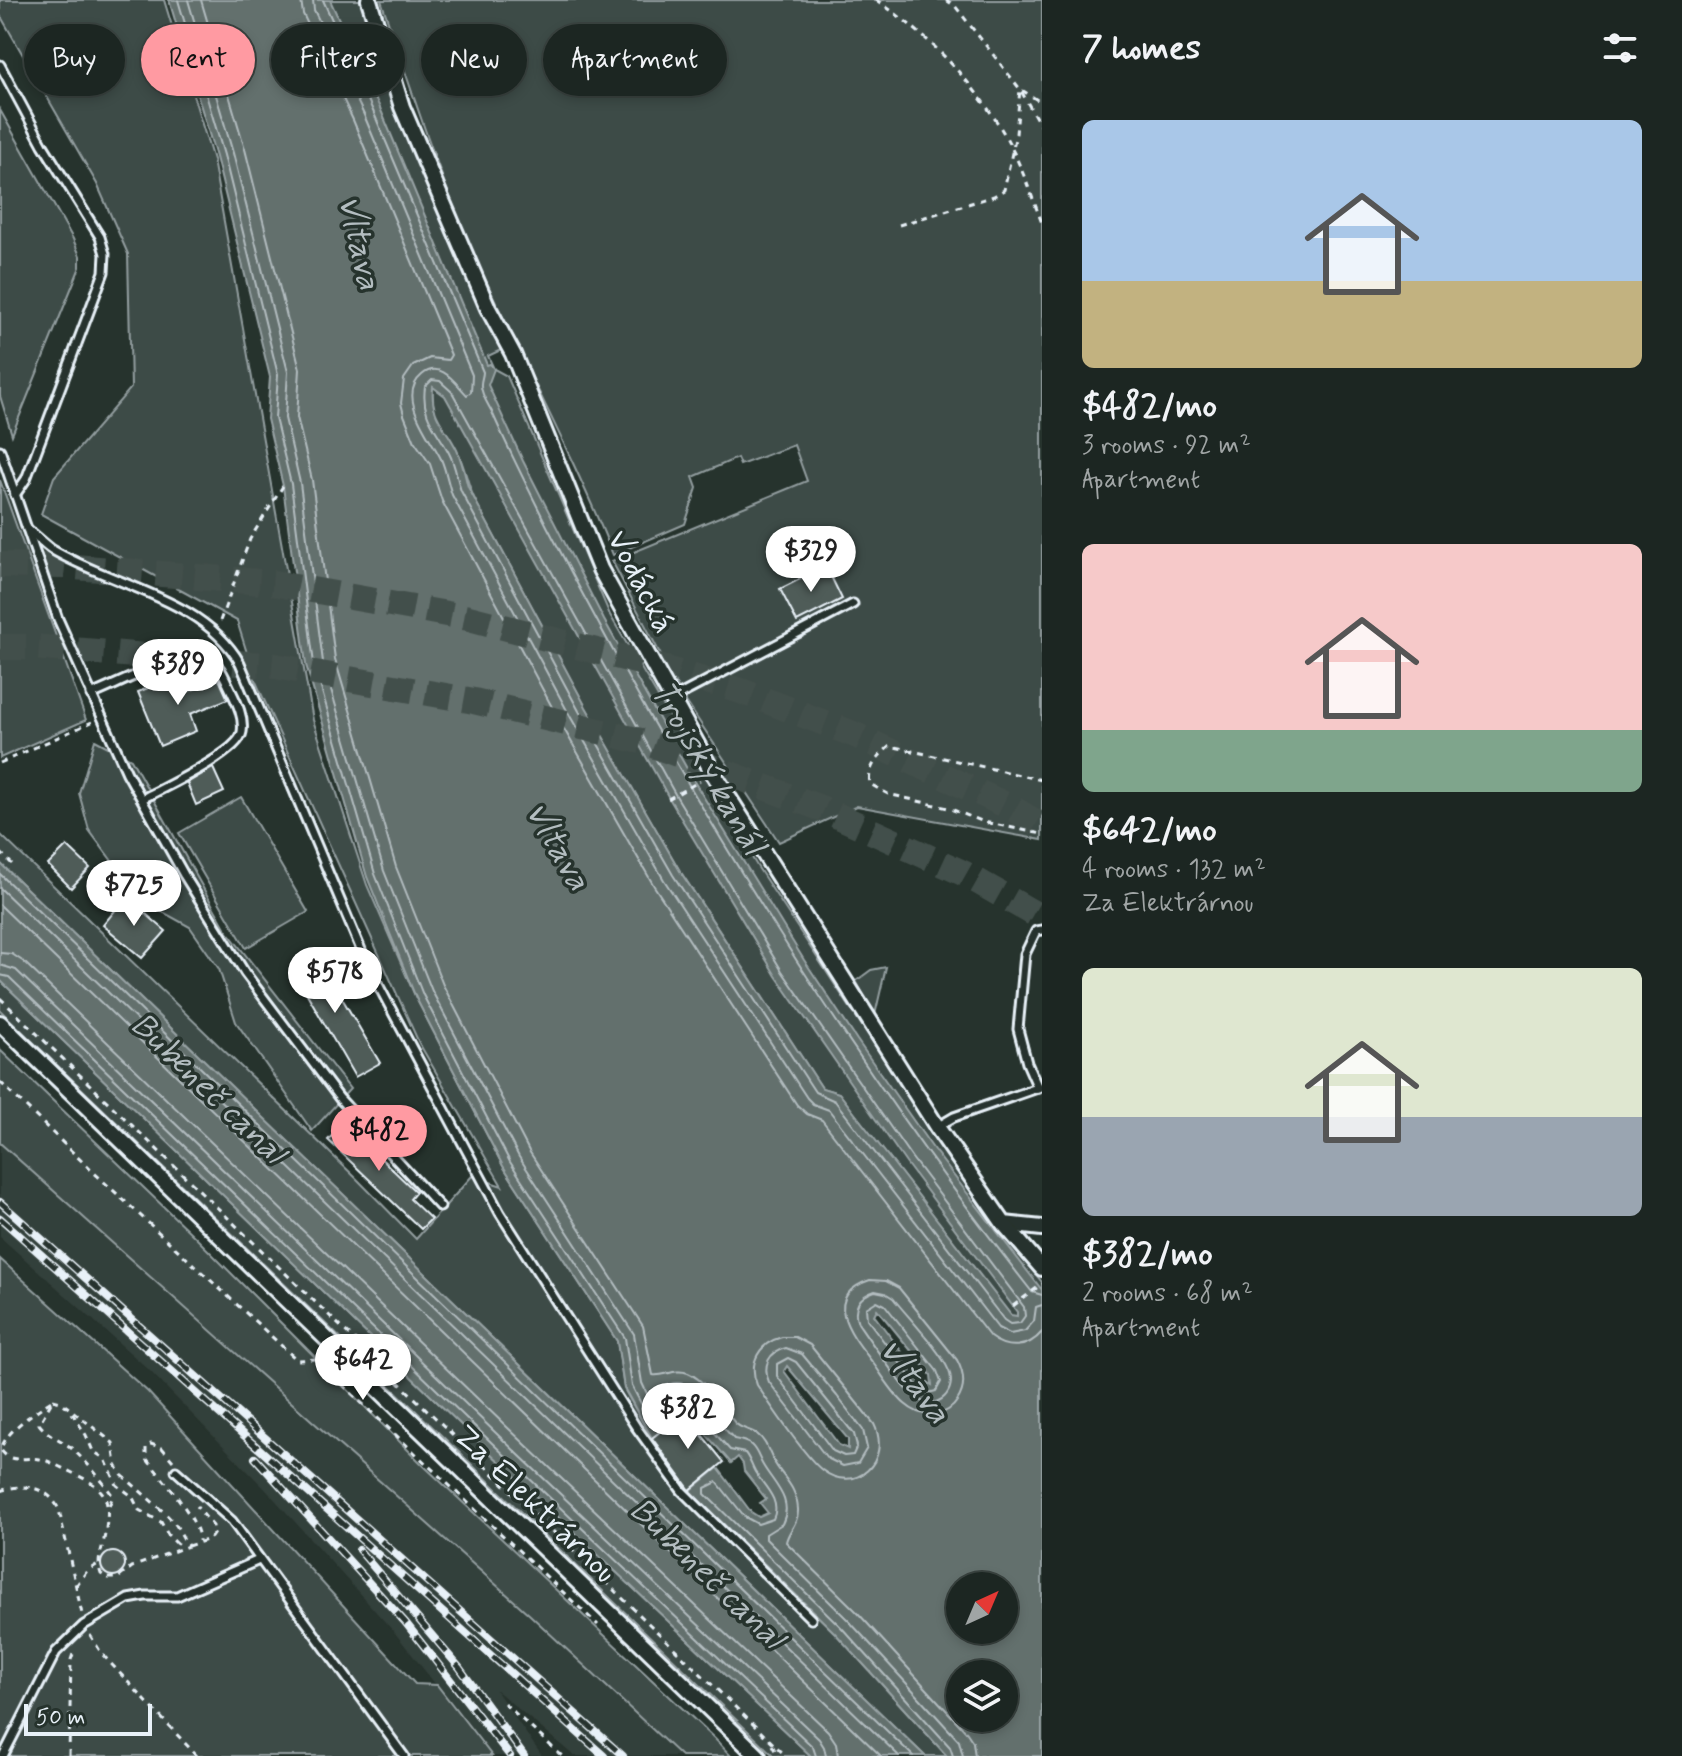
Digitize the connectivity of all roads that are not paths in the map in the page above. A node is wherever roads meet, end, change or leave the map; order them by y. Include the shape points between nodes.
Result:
1 (369, 0) edge
2 (0, 65) edge
3 (0, 450) edge
4 (15, 495) junction
5 (27, 529) junction
6 (853, 604) dead end
7 (91, 695) junction
8 (672, 699) junction
9 (142, 799) junction
10 (1042, 930) edge
11 (0, 1023) edge
12 (1040, 1087) edge
13 (937, 1127) junction
14 (440, 1207) dead end
15 (1004, 1224) junction
16 (1042, 1228) edge
17 (1042, 1268) edge
18 (176, 1471) road end
19 (259, 1560) junction
20 (811, 1619) dead end
21 (757, 1754) edge
22 (3, 1756) edge
23 (404, 1756) edge

1 - 8 street, Vodácká via 402,107 513,354 600,569
2 - 4 lane via 105,254 80,342
3 - 4 lane
4 - 5 lane
5 - 7 lane
5 - 20 lane via 51,549 179,609 229,643 367,964 500,1213 682,1491
6 - 8 lane
7 - 9 lane
7 - 9 lane via 197,655 219,665 243,723 242,736 216,758
8 - 13 street, Vodácká via 713,773
9 - 14 lane via 245,973 340,1099
10 - 12 lane via 1036,931 1025,954 1018,1029
11 - 21 street, Za Elektrárnou
12 - 13 lane
13 - 15 street, Vodácká
15 - 16 street
15 - 17 street, Vodácká
18 - 19 lane via 232,1521
19 - 22 lane via 177,1596 128,1599 84,1625 56,1652
19 - 23 lane

